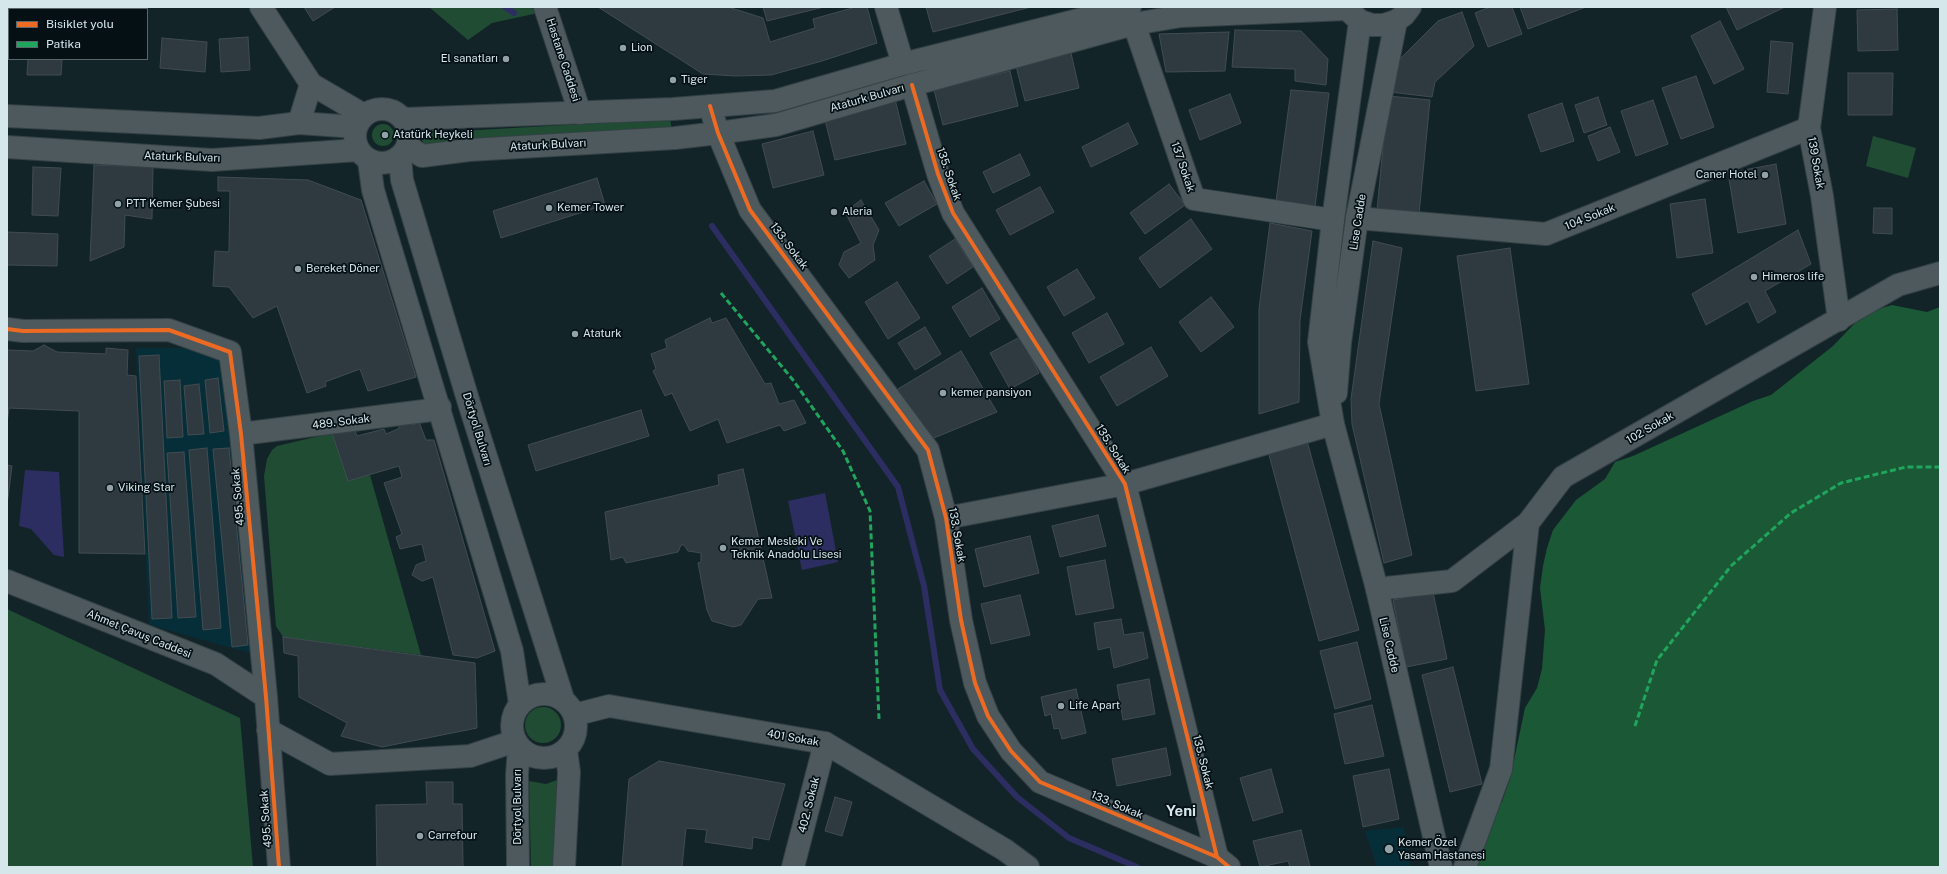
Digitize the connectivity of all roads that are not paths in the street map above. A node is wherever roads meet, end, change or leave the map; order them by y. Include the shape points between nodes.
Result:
1 (261, 7) edge
2 (545, 7) edge
3 (886, 7) edge
4 (1825, 7) edge
5 (1351, 12) edge
6 (1403, 14) edge
7 (1132, 16) edge
8 (903, 64) junction
9 (311, 84) junction
10 (912, 85) junction
11 (710, 106) junction
12 (580, 113) junction
13 (7, 116) edge
14 (404, 119) junction
15 (360, 121) junction
16 (299, 123) junction
17 (1809, 128) junction
18 (718, 133) junction
19 (7, 147) edge
20 (404, 152) junction
21 (363, 155) junction
22 (1357, 218) junction
23 (1333, 220) junction
24 (1940, 273) edge
25 (1839, 320) junction
26 (7, 329) edge
27 (440, 407) junction
28 (1333, 424) junction
29 (240, 434) junction
30 (1125, 484) junction
31 (946, 518) junction
32 (1528, 523) junction
33 (7, 581) edge
34 (1377, 589) junction
35 (266, 697) junction
36 (520, 704) junction
37 (568, 707) junction
38 (268, 730) junction
39 (517, 744) junction
40 (825, 744) junction
41 (566, 750) junction
42 (1006, 859) edge
43 (1223, 862) edge
44 (279, 867) edge
45 (518, 867) edge
46 (564, 867) edge
47 (793, 867) edge
48 (1028, 867) edge
49 (1441, 867) edge
50 (1465, 867) edge

1 - 9 street
2 - 12 street, Hastane Caddesi
3 - 8 street
4 - 17 street, 139 Sokak
5 - 6 street, Ataturk Bulvarı via 1372,25 1384,25
5 - 7 street, Ataturk Bulvarı
5 - 23 street, Lise Cadde
6 - 22 street, Lise Cadde
7 - 8 street, Ataturk Bulvarı
7 - 10 street, Ataturk Bulvarı
7 - 23 street, 137 Sokak via 1194,199
8 - 11 street, Ataturk Bulvarı via 775,101
9 - 15 street
9 - 16 street
10 - 18 street, Ataturk Bulvarı via 776,125
10 - 30 street, 135. Sokak via 938,174 953,213
11 - 12 street, Ataturk Bulvarı
11 - 18 street, 133. Sokak
12 - 14 street, Ataturk Bulvarı
13 - 16 street via 258,128
14 - 15 street via 397,113 380,108 371,110
14 - 20 street via 409,132
15 - 16 street
15 - 21 street via 355,142
17 - 22 street, 104 Sokak via 1546,234
17 - 25 street, 139 Sokak via 1822,196
18 - 20 street, Ataturk Bulvarı via 675,138 469,150 422,156
18 - 31 street, 133. Sokak via 750,210 928,450
19 - 21 street, Ataturk Bulvarı via 212,160
20 - 21 street via 394,160 382,164
20 - 37 street, Dörtyol Bulvarı via 402,180 476,424
21 - 27 street
22 - 28 street, Lise Cadde via 1340,343
23 - 28 street, Lise Cadde via 1319,342
24 - 25 street, 102 Sokak via 1898,285
25 - 32 street, 102 Sokak via 1563,477
26 - 29 street, 495. Sokak via 170,330 230,352
27 - 29 street, 489. Sokak
27 - 36 street via 512,652
28 - 30 street
28 - 34 street, Lise Cadde
29 - 35 street, 495. Sokak
30 - 31 street
30 - 43 street, 135. Sokak
31 - 43 street, 133. Sokak via 975,683 988,716 1012,751 1040,782
32 - 34 street, 102 Sokak via 1452,582
32 - 50 street via 1501,768
33 - 35 street, Ahmet Çavuş Caddesi via 216,664
34 - 49 street, Lise Cadde
35 - 38 street, 495. Sokak
36 - 37 street via 532,695 544,693
36 - 39 street via 514,711 511,727
37 - 40 street, 401 Sokak via 609,706
37 - 41 street via 576,723 576,732
38 - 39 street via 330,764 470,756
38 - 44 street, 495. Sokak
39 - 41 street via 527,754 538,758 549,758
39 - 45 street, Dörtyol Bulvarı
40 - 42 street, 401 Sokak
40 - 47 street, 402. Sokak
41 - 46 street via 569,772
42 - 48 street, 401 Sokak

